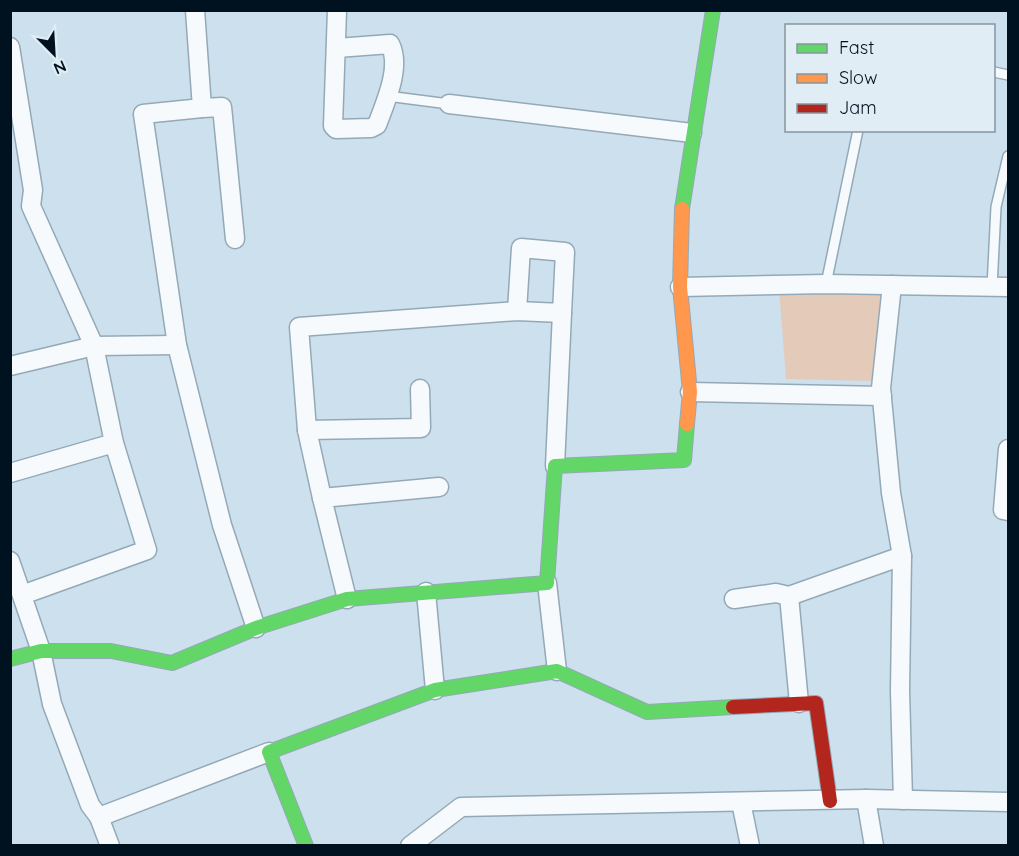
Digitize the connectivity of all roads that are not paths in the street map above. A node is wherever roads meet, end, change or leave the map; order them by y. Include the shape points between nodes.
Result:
1 (195, 10) edge
2 (337, 10) edge
3 (712, 11) edge
4 (10, 47) edge
5 (337, 48) junction
6 (387, 96) junction
7 (448, 104) joint
8 (202, 108) junction
9 (858, 132) edge
10 (692, 133) junction
11 (1008, 156) edge
12 (235, 239) dead end
13 (826, 284) junction
14 (892, 285) junction
15 (680, 287) junction
16 (1000, 287) edge
17 (517, 311) junction
18 (562, 313) junction
19 (177, 345) junction
20 (94, 346) junction
21 (10, 366) edge
22 (420, 389) dead end
23 (690, 392) junction
24 (882, 396) junction
25 (307, 430) junction
26 (114, 443) junction
27 (1008, 449) edge
28 (555, 466) junction
29 (10, 473) edge
30 (439, 488) dead end
31 (322, 498) junction
32 (1006, 510) edge
33 (1008, 529) edge
34 (902, 556) junction
35 (10, 561) edge
36 (547, 583) junction
37 (426, 592) junction
38 (22, 595) junction
39 (789, 596) junction
40 (346, 599) junction
41 (734, 599) dead end
42 (256, 628) junction
43 (41, 651) junction
44 (10, 659) edge
45 (557, 671) junction
46 (435, 690) junction
47 (799, 703) junction
48 (269, 752) junction
49 (866, 799) junction
50 (903, 800) junction
51 (830, 801) junction
52 (741, 802) junction
53 (1008, 802) edge
54 (99, 817) junction
55 (110, 846) edge
56 (306, 846) edge
57 (410, 846) edge
58 (750, 846) edge
59 (874, 846) edge

1 - 8 street
2 - 5 street
3 - 10 street
4 - 20 street via 33,190 31,206
5 - 6 street via 390,44 394,52
5 - 6 street via 333,126 336,129 377,125
6 - 7 lane
7 - 10 street
8 - 12 street via 222,107
8 - 19 street via 143,114
9 - 13 lane
10 - 15 street via 682,204
11 - 16 lane via 996,207
13 - 14 street
13 - 15 street
14 - 16 street
14 - 24 street
15 - 23 street
17 - 18 street
17 - 18 street via 521,248 565,252
17 - 25 street via 299,327
18 - 28 street
19 - 20 street
19 - 42 street via 222,525
20 - 21 street
20 - 26 street
22 - 25 street via 421,428
23 - 24 street
23 - 28 street via 684,460
24 - 34 street via 891,493
25 - 31 street
26 - 29 street
26 - 38 street via 147,550
27 - 32 street
28 - 36 street
30 - 31 street
31 - 40 street
32 - 33 street
34 - 39 street
34 - 50 street
35 - 38 street
36 - 37 street
36 - 45 street
37 - 40 street
37 - 46 street
38 - 43 street
39 - 41 street via 776,593
39 - 47 street
40 - 42 street
42 - 43 street via 172,663 111,651
43 - 44 street
43 - 54 street via 52,705 90,805
45 - 46 street
45 - 47 street via 647,712
46 - 48 street
47 - 51 street via 816,703
48 - 54 street
48 - 56 street
49 - 50 street
49 - 51 street
49 - 59 street
50 - 53 street
51 - 52 street
52 - 57 street via 462,807
52 - 58 street
54 - 55 street

